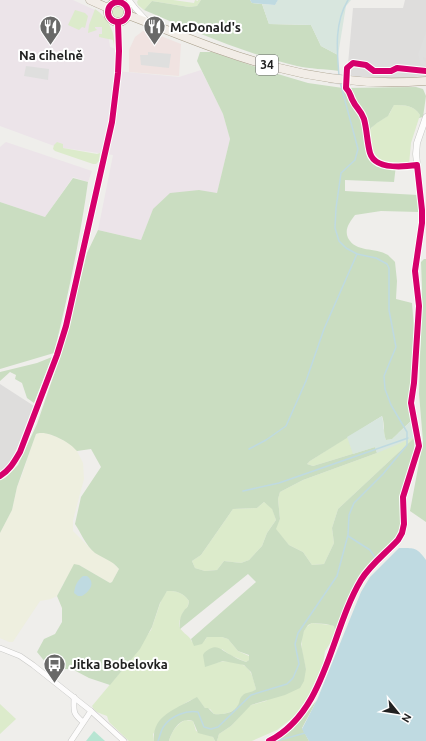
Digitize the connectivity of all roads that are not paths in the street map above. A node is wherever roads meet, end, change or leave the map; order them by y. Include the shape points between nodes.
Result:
1 (90, 0) edge
2 (129, 0) edge
3 (120, 1) edge
4 (108, 8) junction
5 (128, 15) junction
6 (118, 22) junction
7 (150, 23) junction
8 (426, 81) edge
9 (426, 117) edge
10 (0, 476) edge
11 (0, 648) edge
12 (74, 697) junction
13 (91, 711) junction
14 (83, 722) junction
15 (71, 741) edge
16 (124, 741) edge
17 (268, 741) edge

1 - 4 main road
2 - 7 street
3 - 4 main road
3 - 5 main road via 127,6
4 - 6 main road via 108,16 112,21
5 - 6 main road
5 - 7 main road, 34
6 - 10 street via 118,73 112,122 66,326 20,452 13,465
7 - 8 main road, 34 via 251,60 289,71 351,81
9 - 17 street via 416,154 422,210 415,271 419,306 411,403 419,446 403,497 402,533 361,580 319,683 306,708 286,730
11 - 12 street via 27,660
12 - 13 street
12 - 14 street via 73,712
13 - 14 street
13 - 16 street
14 - 15 street

